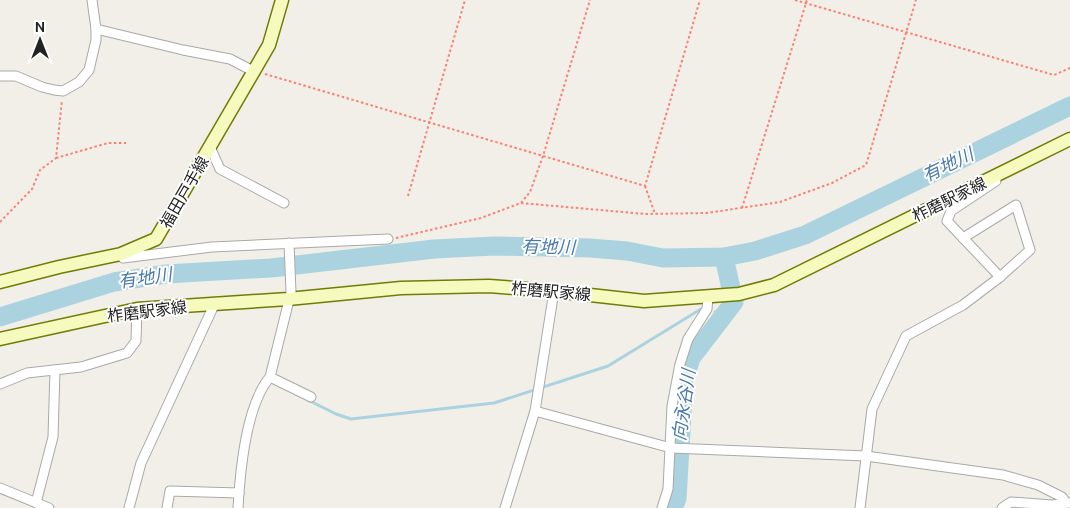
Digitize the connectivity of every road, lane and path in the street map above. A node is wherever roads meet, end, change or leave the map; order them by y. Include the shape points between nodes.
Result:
1 (92, 0) edge
2 (282, 0) edge
3 (465, 0) edge
4 (590, 0) edge
5 (700, 0) edge
6 (795, 0) edge
7 (916, 0) edge
8 (807, 2) edge
9 (96, 29) junction
10 (906, 32) junction
11 (1070, 68) edge
12 (253, 70) junction
13 (0, 76) edge
14 (63, 91) junction
15 (430, 122) junction
16 (1070, 140) edge
17 (126, 143) dead end
18 (210, 147) junction
19 (543, 156) junction
20 (56, 158) junction
21 (202, 160) junction
22 (220, 170) junction
23 (1006, 170) junction
24 (644, 186) junction
25 (408, 196) dead end
26 (284, 203) dead end
27 (521, 203) junction
28 (742, 208) junction
29 (655, 214) junction
30 (0, 222) edge
31 (963, 238) junction
32 (388, 239) joint
33 (289, 243) junction
34 (121, 254) junction
35 (1000, 276) junction
36 (0, 282) edge
37 (554, 291) junction
38 (290, 296) junction
39 (708, 297) junction
40 (215, 304) junction
41 (137, 310) junction
42 (0, 339) edge
43 (55, 370) junction
44 (270, 377) junction
45 (0, 384) edge
46 (311, 397) dead end
47 (535, 411) junction
48 (671, 448) junction
49 (866, 456) junction
50 (0, 488) edge
51 (239, 493) junction
52 (36, 503) junction
53 (1068, 503) edge
54 (49, 508) edge
55 (129, 508) edge
56 (166, 508) edge
57 (238, 508) edge
58 (505, 508) edge
59 (662, 508) edge
60 (860, 508) edge
61 (1002, 508) edge

1 - 9 street
2 - 12 main road, 福田戸手線 via 269,45
3 - 15 path
4 - 19 path
5 - 24 path
6 - 8 path
7 - 10 path
8 - 10 path
8 - 28 path
9 - 12 street via 230,58
9 - 14 street via 89,70 79,82
10 - 11 path via 1054,75
10 - 28 path via 866,165 832,183 780,202
12 - 15 path
12 - 18 main road, 福田戸手線
13 - 14 street via 16,76 42,87
14 - 20 path
15 - 19 path
15 - 25 path
16 - 23 main road, 柞磨駅家線
17 - 20 path via 108,142
18 - 21 main road, 福田戸手線
18 - 22 street
19 - 24 path
19 - 27 path via 530,192
20 - 30 path via 40,170 32,188
21 - 22 street
21 - 34 main road, 福田戸手線 via 156,239
22 - 26 street
23 - 31 street via 1004,176 951,210 947,220
23 - 39 main road, 柞磨駅家線 via 774,285
24 - 29 path
27 - 29 path
27 - 32 path via 481,218
28 - 29 path via 707,213
31 - 35 street
31 - 35 street via 1016,205 1030,250
32 - 33 street
33 - 34 street via 212,247 123,258
33 - 38 street
34 - 36 main road, 福田戸手線
35 - 49 street via 963,305 906,336 872,409
37 - 38 main road, 柞磨駅家線 via 490,286
37 - 39 main road, 柞磨駅家線 via 644,301
37 - 47 street
38 - 40 main road, 柞磨駅家線
38 - 44 street
39 - 48 street via 707,310 688,338 680,364 672,406
40 - 41 main road, 柞磨駅家線
40 - 55 street via 142,463
41 - 42 main road, 柞磨駅家線
41 - 43 street via 136,341 127,353 81,367
43 - 45 street via 27,373
43 - 52 street via 54,437
44 - 46 street
44 - 51 street via 262,386 253,412
47 - 48 street
47 - 58 street
48 - 49 street
48 - 59 street via 668,490
49 - 53 street via 1003,475 1038,485
49 - 60 street
50 - 52 street
51 - 56 street via 170,491
51 - 57 street
52 - 54 street
53 - 61 street via 1052,506 1011,502

